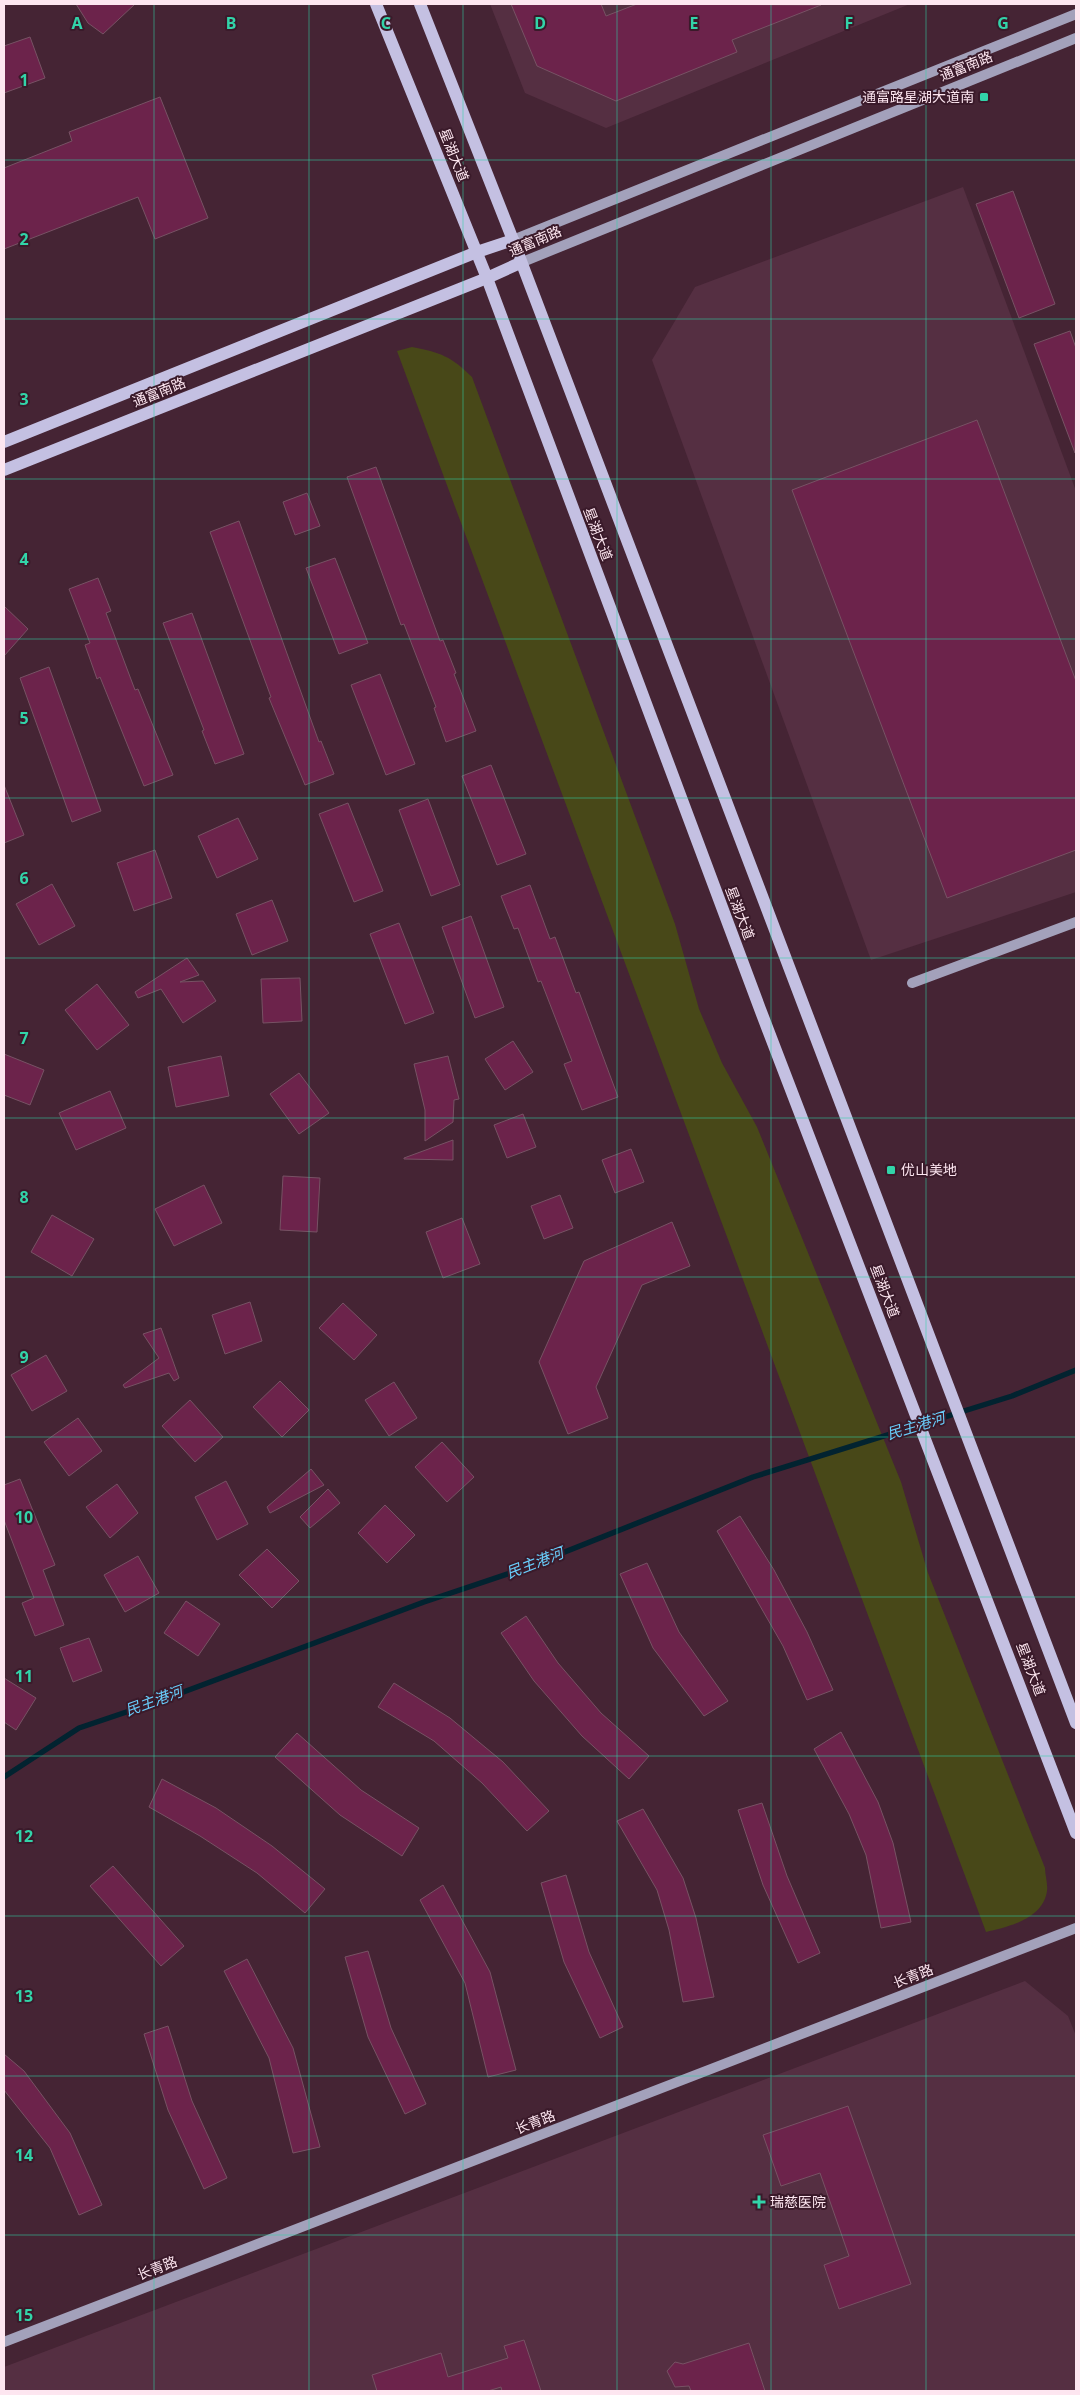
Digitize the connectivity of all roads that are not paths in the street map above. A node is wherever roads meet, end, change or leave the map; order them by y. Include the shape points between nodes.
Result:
1 (376, 4) edge
2 (420, 4) edge
3 (1076, 14) edge
4 (1076, 38) edge
5 (513, 240) junction
6 (477, 252) junction
7 (520, 263) junction
8 (487, 278) junction
9 (4, 442) edge
10 (4, 470) edge
11 (1076, 922) edge
12 (912, 983) dead end
13 (1076, 1723) edge
14 (1076, 1833) edge
15 (1076, 1928) edge
16 (4, 2342) edge

1 - 6 main road, 星湖大道
2 - 5 main road, 星湖大道
3 - 5 street, 通富南路
4 - 7 street, 通富南路
5 - 6 main road, 通富南路
5 - 7 main road, 星湖大道
6 - 8 main road, 星湖大道
6 - 9 main road, 通富南路
7 - 8 main road, 通富南路
7 - 13 main road, 星湖大道
8 - 10 main road, 通富南路
8 - 14 main road, 星湖大道 via 760,1009
11 - 12 street
15 - 16 street, 长青路

